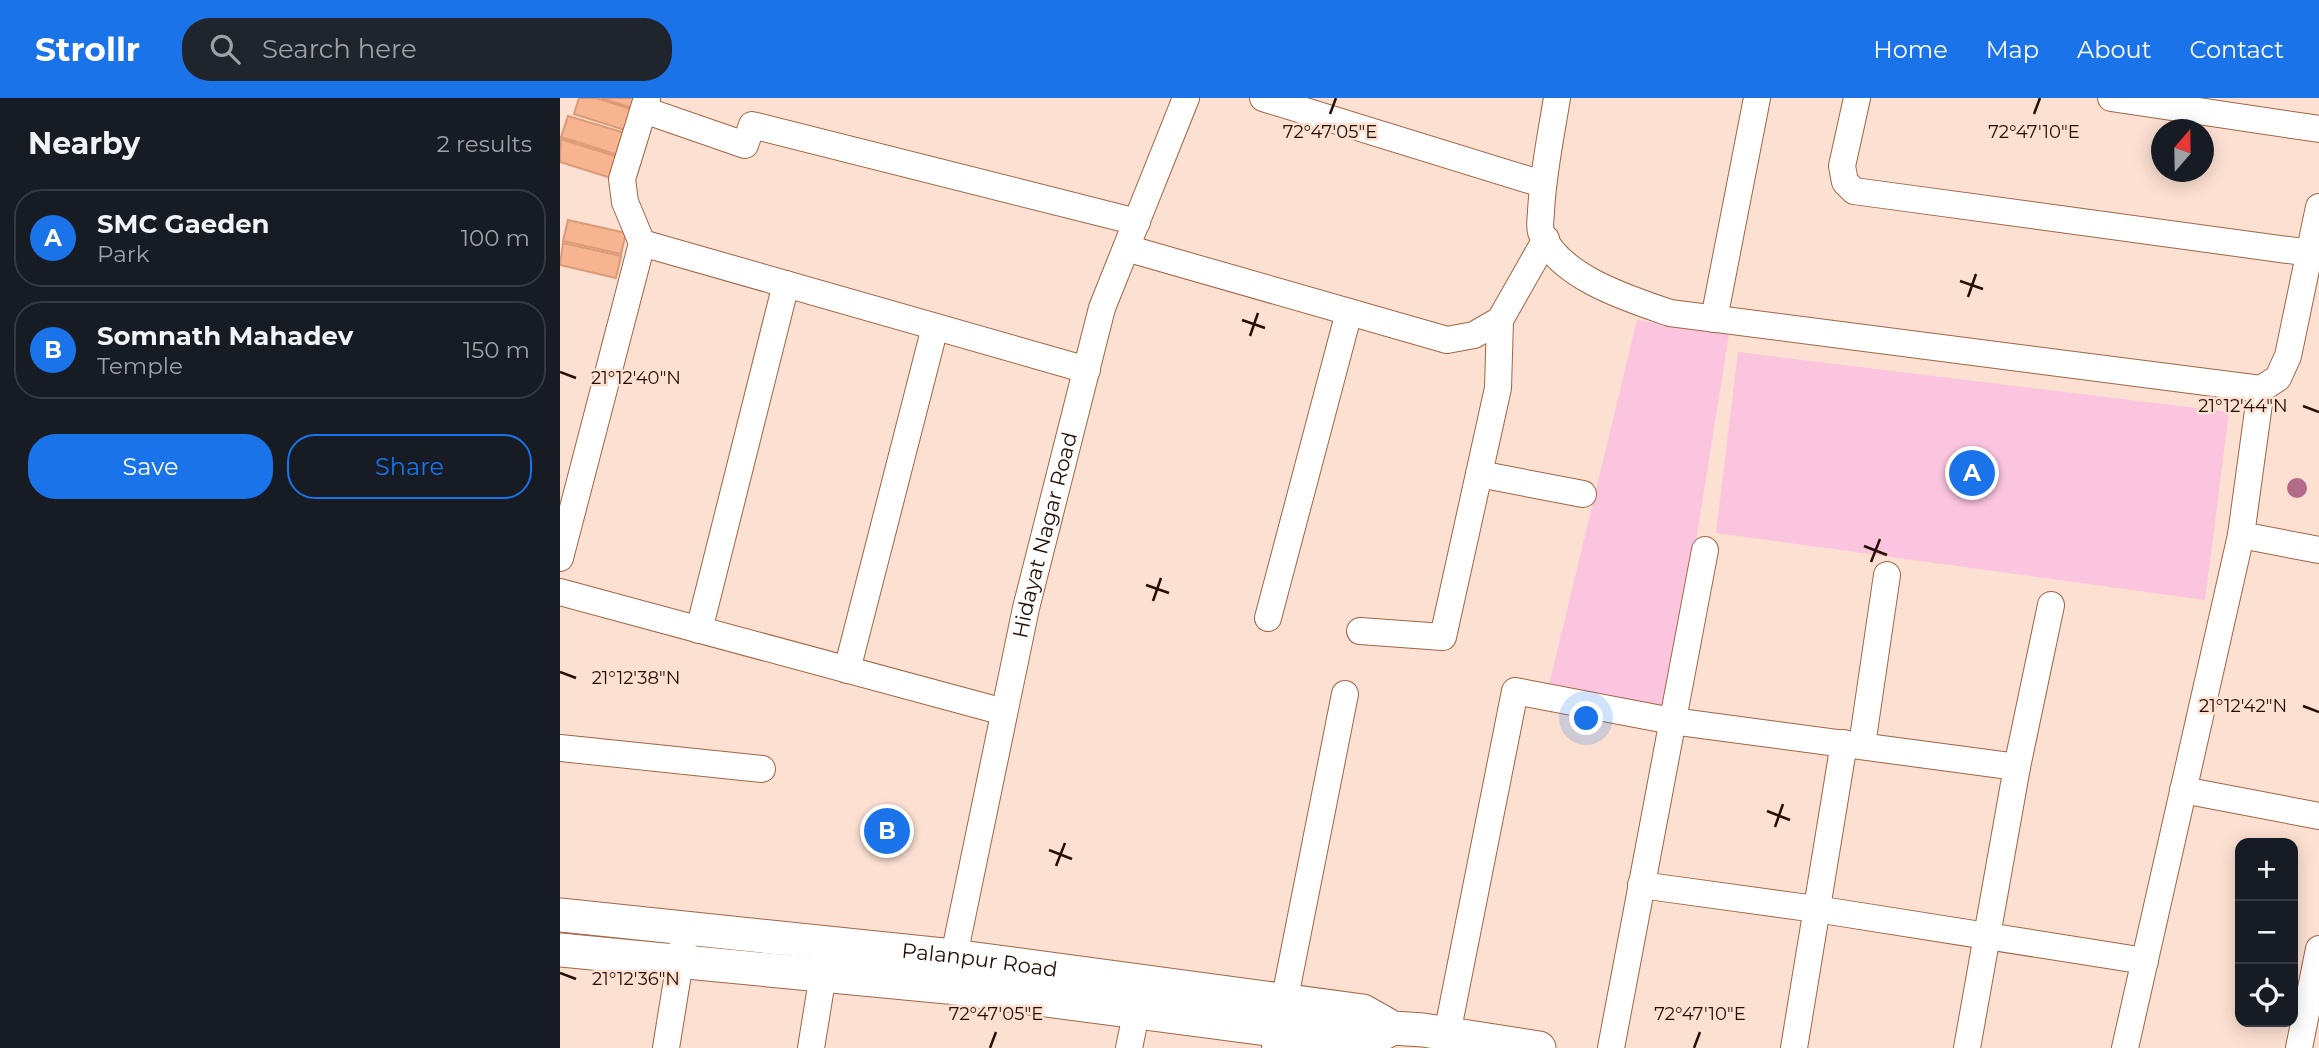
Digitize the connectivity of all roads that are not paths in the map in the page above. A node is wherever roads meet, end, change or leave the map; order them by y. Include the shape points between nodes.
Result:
1 (1186, 98) edge
2 (1263, 98) edge
3 (1557, 98) edge
4 (1757, 98) edge
5 (1857, 98) edge
6 (2111, 98) edge
7 (646, 104) edge
8 (2213, 106) edge
9 (2319, 130) edge
10 (1542, 184) junction
11 (2319, 207) edge
12 (1136, 222) junction
13 (1546, 240) junction
14 (642, 243) junction
15 (1126, 248) junction
16 (2310, 253) junction
17 (786, 284) junction
18 (1349, 312) junction
19 (1714, 319) junction
20 (1500, 320) junction
21 (935, 327) junction
22 (1087, 370) junction
23 (2262, 389) junction
24 (1479, 474) junction
25 (1583, 494) dead end
26 (566, 510) edge
27 (2241, 535) junction
28 (1704, 550) dead end
29 (2319, 550) edge
30 (560, 558) edge
31 (1886, 575) dead end
32 (560, 592) edge
33 (2051, 606) dead end
34 (1268, 618) dead end
35 (699, 630) junction
36 (1360, 631) dead end
37 (847, 670) junction
38 (1345, 694) dead end
39 (1004, 712) junction
40 (1672, 721) junction
41 (1853, 744) junction
42 (560, 748) edge
43 (2017, 767) junction
44 (762, 769) dead end
45 (2183, 790) junction
46 (2319, 816) edge
47 (1642, 885) junction
48 (1816, 909) junction
49 (563, 915) edge
50 (686, 928) junction
51 (1987, 936) junction
52 (2319, 948) edge
53 (561, 957) edge
54 (825, 959) junction
55 (680, 961) junction
56 (2145, 961) junction
57 (950, 972) junction
58 (1140, 997) junction
59 (1279, 1027) edge
60 (1421, 1035) edge
61 (666, 1048) edge
62 (811, 1048) edge
63 (1129, 1048) edge
64 (1539, 1048) edge
65 (1611, 1048) edge
66 (1794, 1048) edge
67 (1967, 1048) edge
68 (2125, 1048) edge
69 (2299, 1048) edge

1 - 12 street, Hidayat Nagar Road
2 - 10 street
3 - 10 street
4 - 19 street
5 - 16 street via 1842,166 1844,182 1854,191
6 - 8 street
7 - 12 street via 745,145 752,125
7 - 14 street via 622,179 625,202
8 - 9 street
10 - 13 street via 1540,231
11 - 16 street
12 - 15 street, Hidayat Nagar Road
13 - 19 street via 1556,256 1581,275 1626,298 1670,313
13 - 20 street
14 - 17 street
14 - 26 street
15 - 18 street
15 - 22 street, Hidayat Nagar Road via 1102,308
16 - 23 street via 2288,356 2278,378
17 - 21 street
17 - 35 street
18 - 20 street via 1447,340 1474,335
18 - 34 street
19 - 23 street
20 - 24 street via 1498,388
21 - 22 street
21 - 37 street
22 - 39 street, Hidayat Nagar Road
23 - 27 street
24 - 25 street
24 - 36 street via 1443,637
26 - 30 street
27 - 29 street
27 - 45 street
28 - 40 street
31 - 41 street
32 - 35 street
33 - 43 street
35 - 37 street
37 - 39 street
38 - 59 street
39 - 57 street, Hidayat Nagar Road
40 - 41 street
40 - 47 street
40 - 60 street via 1514,691
41 - 43 street
41 - 48 street
42 - 44 street
43 - 51 street
45 - 46 street
45 - 56 street
47 - 48 street
47 - 65 street
48 - 51 street
48 - 66 street
49 - 50 street, Palanpur Road
49 - 53 street
50 - 54 street, Palanpur Road
50 - 55 street
51 - 56 street
51 - 67 street
52 - 69 street
53 - 55 street, Palanpur Road
54 - 55 street, Palanpur Road
54 - 57 street, Palanpur Road
54 - 62 street
55 - 61 street
56 - 68 street
57 - 58 street, Palanpur Road
58 - 59 street, Palanpur Road
58 - 63 street
59 - 60 street, Palanpur Road via 1363,1011
60 - 64 street, Palanpur Road

